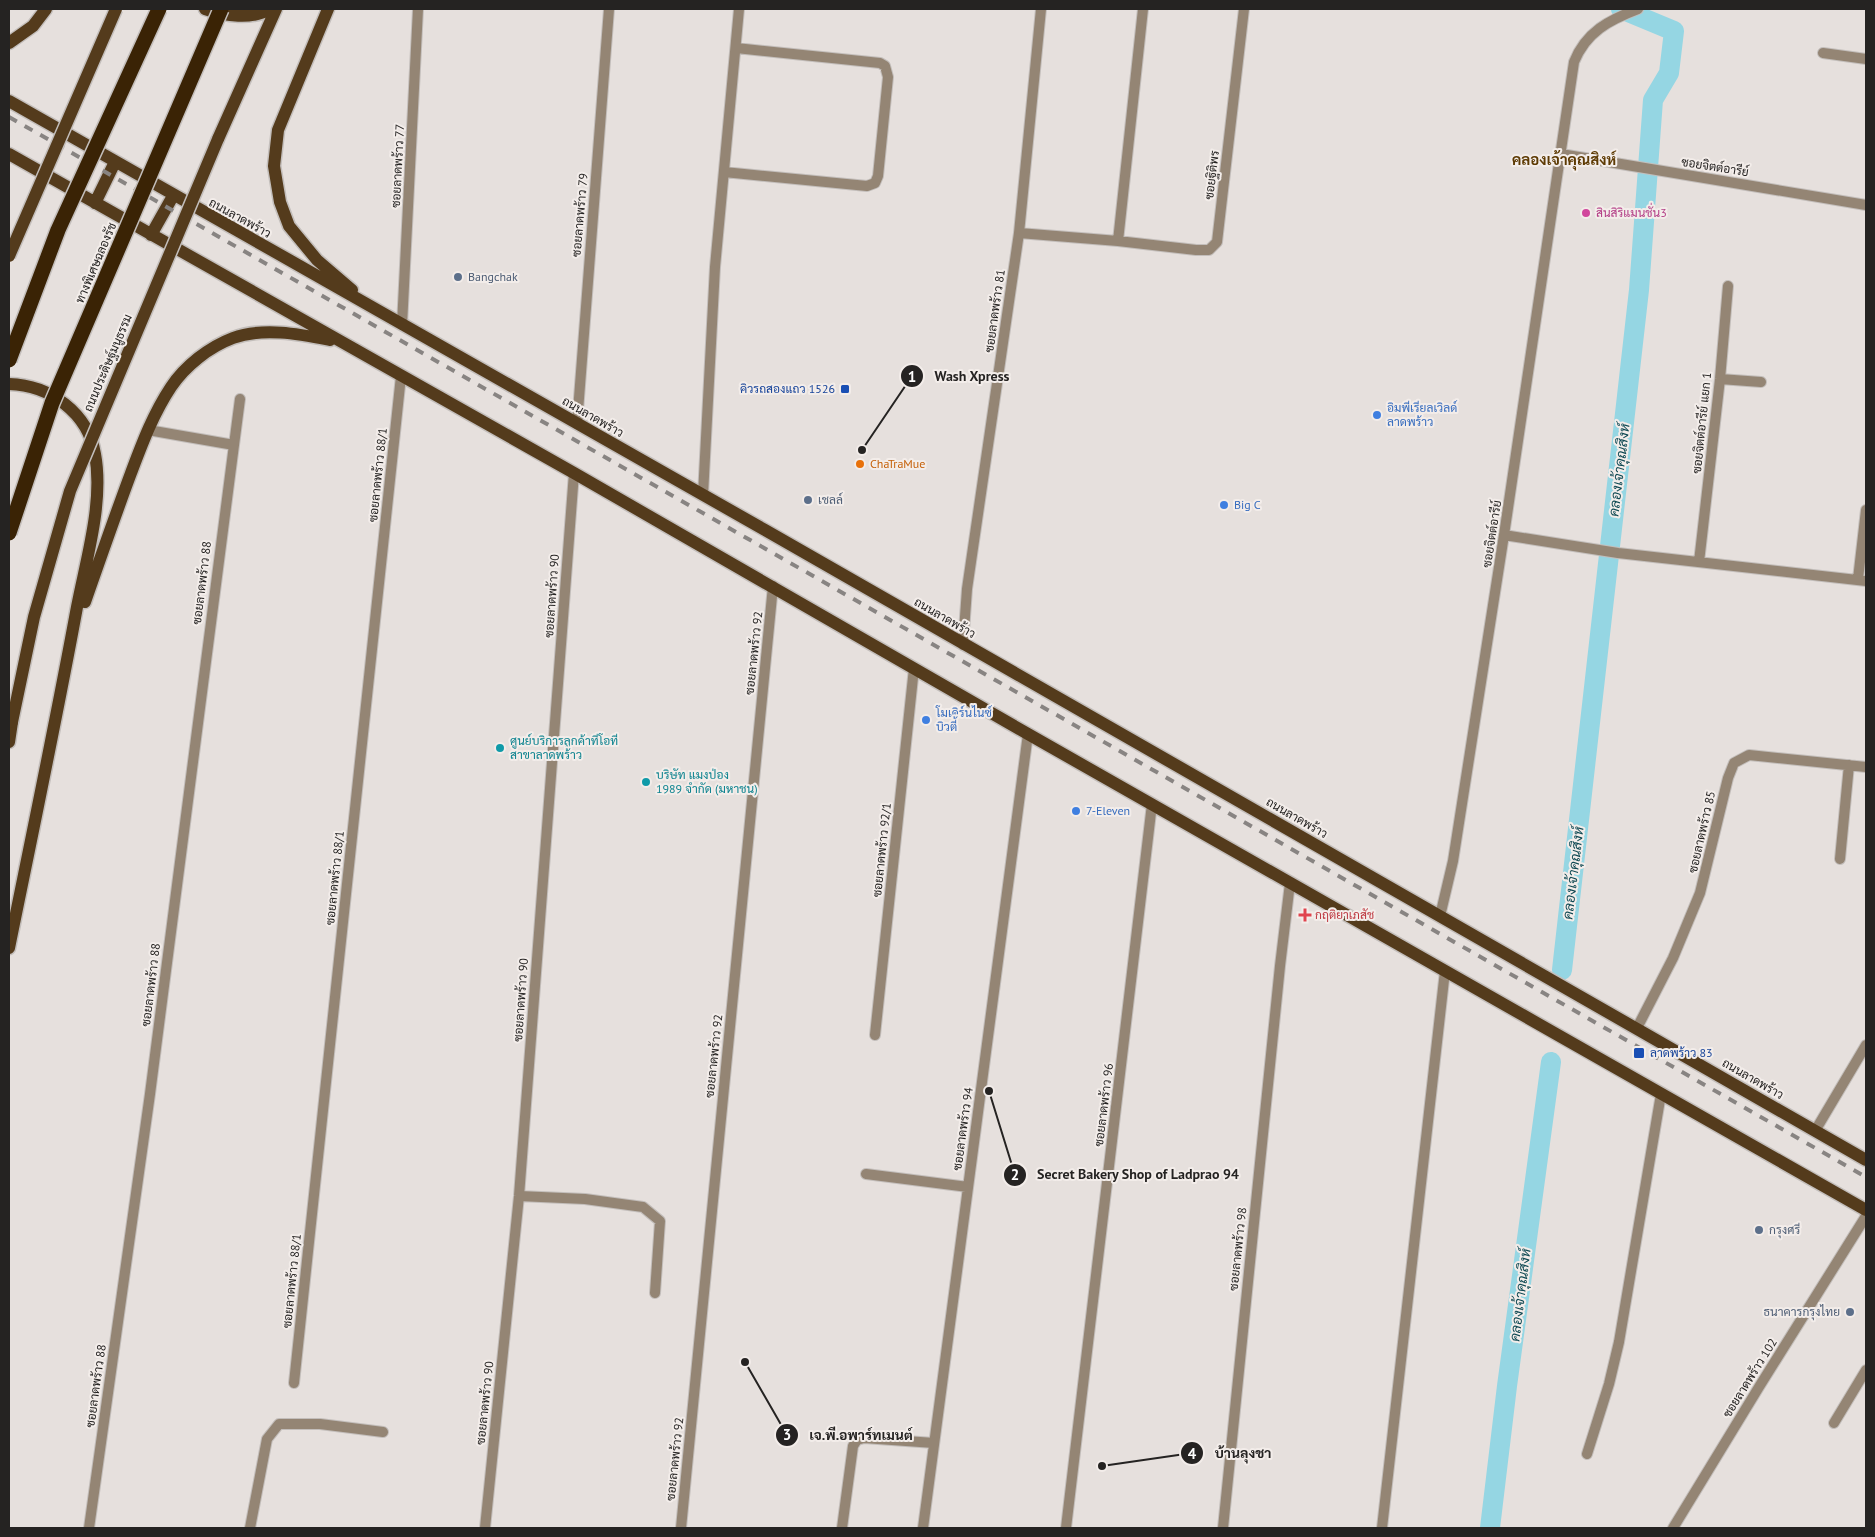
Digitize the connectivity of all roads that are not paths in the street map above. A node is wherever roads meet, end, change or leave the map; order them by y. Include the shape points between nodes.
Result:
1 (46, 9) edge
2 (116, 9) edge
3 (159, 9) edge
4 (205, 9) edge
5 (221, 9) edge
6 (270, 9) edge
7 (276, 9) edge
8 (328, 9) edge
9 (418, 9) edge
10 (609, 9) edge
11 (739, 9) edge
12 (1042, 9) edge
13 (1143, 9) edge
14 (1244, 9) edge
15 (1638, 9) edge
16 (9, 43) edge
17 (736, 48) junction
18 (1824, 53) dead end
19 (1866, 59) edge
20 (9, 101) edge
21 (9, 154) edge
22 (1561, 154) junction
23 (115, 162) junction
24 (724, 172) junction
25 (173, 196) junction
26 (95, 203) junction
27 (1866, 205) edge
28 (1019, 233) junction
29 (151, 235) junction
30 (1118, 241) junction
31 (9, 256) edge
32 (1728, 286) dead end
33 (373, 308) junction
34 (402, 325) junction
35 (340, 342) junction
36 (9, 360) edge
37 (401, 376) junction
38 (1720, 379) junction
39 (1760, 382) dead end
40 (9, 384) edge
41 (240, 399) dead end
42 (577, 424) junction
43 (148, 430) junction
44 (234, 444) junction
45 (574, 473) junction
46 (703, 495) junction
47 (1866, 510) edge
48 (9, 533) edge
49 (1504, 536) junction
50 (1698, 562) junction
51 (1862, 580) edge
52 (773, 586) junction
53 (70, 644) junction
54 (963, 645) junction
55 (914, 668) junction
56 (1028, 734) junction
57 (9, 742) edge
58 (1849, 765) junction
59 (1866, 767) edge
60 (1152, 804) junction
61 (1840, 859) dead end
62 (1290, 883) junction
63 (1440, 916) junction
64 (9, 948) edge
65 (1445, 971) junction
66 (1636, 1028) junction
67 (875, 1034) dead end
68 (1866, 1045) edge
69 (1661, 1094) junction
70 (1815, 1131) junction
71 (1866, 1160) edge
72 (866, 1174) dead end
73 (968, 1187) junction
74 (519, 1196) junction
75 (1866, 1210) edge
76 (1866, 1216) edge
77 (656, 1293) dead end
78 (1866, 1370) edge
79 (294, 1383) dead end
80 (1834, 1423) dead end
81 (383, 1432) dead end
82 (934, 1443) junction
83 (1587, 1454) dead end
84 (89, 1528) edge
85 (250, 1528) edge
86 (485, 1528) edge
87 (681, 1528) edge
88 (842, 1528) edge
89 (923, 1528) edge
90 (1066, 1528) edge
91 (1222, 1528) edge
92 (1382, 1528) edge
93 (1673, 1528) edge

1 - 16 main road via 33,26
2 - 31 main road, bridge
3 - 36 highway, bridge via 58,230
4 - 6 main road via 223,15 260,15
5 - 48 highway, ทางพิเศษฉลองรัช, bridge via 52,403
7 - 57 main road, ถนนประดิษฐ์มนูธรรม, bridge via 70,491 34,617
8 - 33 main road via 278,130 274,166 280,202 289,226 317,260
9 - 34 street, ซอยลาดพร้าว 77
10 - 42 street, ซอยลาดพร้าว 79
11 - 17 street
12 - 28 street, ซอยลาดพร้าว 81
13 - 30 street
14 - 30 street, ซอยฐิติพร via 1217,242 1209,250 1196,250
15 - 22 street, ซอยจิตต์อารีย์ via 1595,30 1580,48 1574,62
17 - 24 street
17 - 24 street via 880,63 885,66 888,77 878,176 874,183 867,186
18 - 19 street
20 - 23 main road, ถนนลาดพร้าว
21 - 26 main road
22 - 27 street, ซอยจิตต์อารีย์
22 - 49 street, ซอยจิตต์อารีย์
23 - 25 main road, ถนนลาดพร้าว
23 - 26 main road
24 - 46 street via 715,267
25 - 29 main road
25 - 33 main road, ถนนลาดพร้าว
26 - 29 main road
28 - 30 street, ซอยฐิติพร
28 - 54 street, ซอยลาดพร้าว 81 via 967,589
29 - 35 main road
32 - 38 street, ซอยจิตต์อารีย์ แยก 1
33 - 34 main road, ถนนลาดพร้าว
34 - 42 main road, ถนนลาดพร้าว
35 - 37 main road
35 - 43 main road via 280,333 233,338 195,360 182,374 171,386
37 - 45 main road
37 - 79 street, ซอยลาดพร้าว 88/1
38 - 39 street
38 - 50 street, ซอยจิตต์อารีย์ แยก 1
40 - 53 main road via 46,393 63,401 86,426 95,453 94,517
41 - 44 street, ซอยลาดพร้าว 88
42 - 46 main road, ถนนลาดพร้าว
43 - 44 street
43 - 53 main road
44 - 84 street, ซอยลาดพร้าว 88 via 151,1084
45 - 52 main road
45 - 74 street, ซอยลาดพร้าว 90
46 - 54 main road, ถนนลาดพร้าว
47 - 51 street
49 - 50 street
49 - 63 street, ซอยจิตต์อารีย์ via 1453,861
50 - 51 street
52 - 55 main road
52 - 87 street, ซอยลาดพร้าว 92
53 - 64 main road
54 - 63 main road, ถนนลาดพร้าว
55 - 56 main road
55 - 67 street, ซอยลาดพร้าว 92/1
56 - 60 main road
56 - 73 street, ซอยลาดพร้าว 94
58 - 59 street, ซอยลาดพร้าว 85
58 - 61 street
58 - 66 street, ซอยลาดพร้าว 85 via 1748,755 1734,763 1700,893 1673,958
60 - 62 main road
60 - 90 street, ซอยลาดพร้าว 96
62 - 65 main road
62 - 91 street, ซอยลาดพร้าว 98
63 - 66 main road, ถนนลาดพร้าว
65 - 69 main road
65 - 92 street
66 - 70 main road, ถนนลาดพร้าว
68 - 70 street
69 - 75 main road
69 - 83 street via 1619,1342
70 - 71 main road, ถนนลาดพร้าว
72 - 73 street
73 - 82 street, ซอยลาดพร้าว 94
74 - 77 street via 643,1206 660,1221
74 - 86 street, ซอยลาดพร้าว 90
76 - 93 street, ซอยลาดพร้าว 102
78 - 80 street
81 - 85 street via 320,1424 279,1424 267,1439
82 - 88 street via 857,1440 853,1446
82 - 89 street, ซอยลาดพร้าว 94

